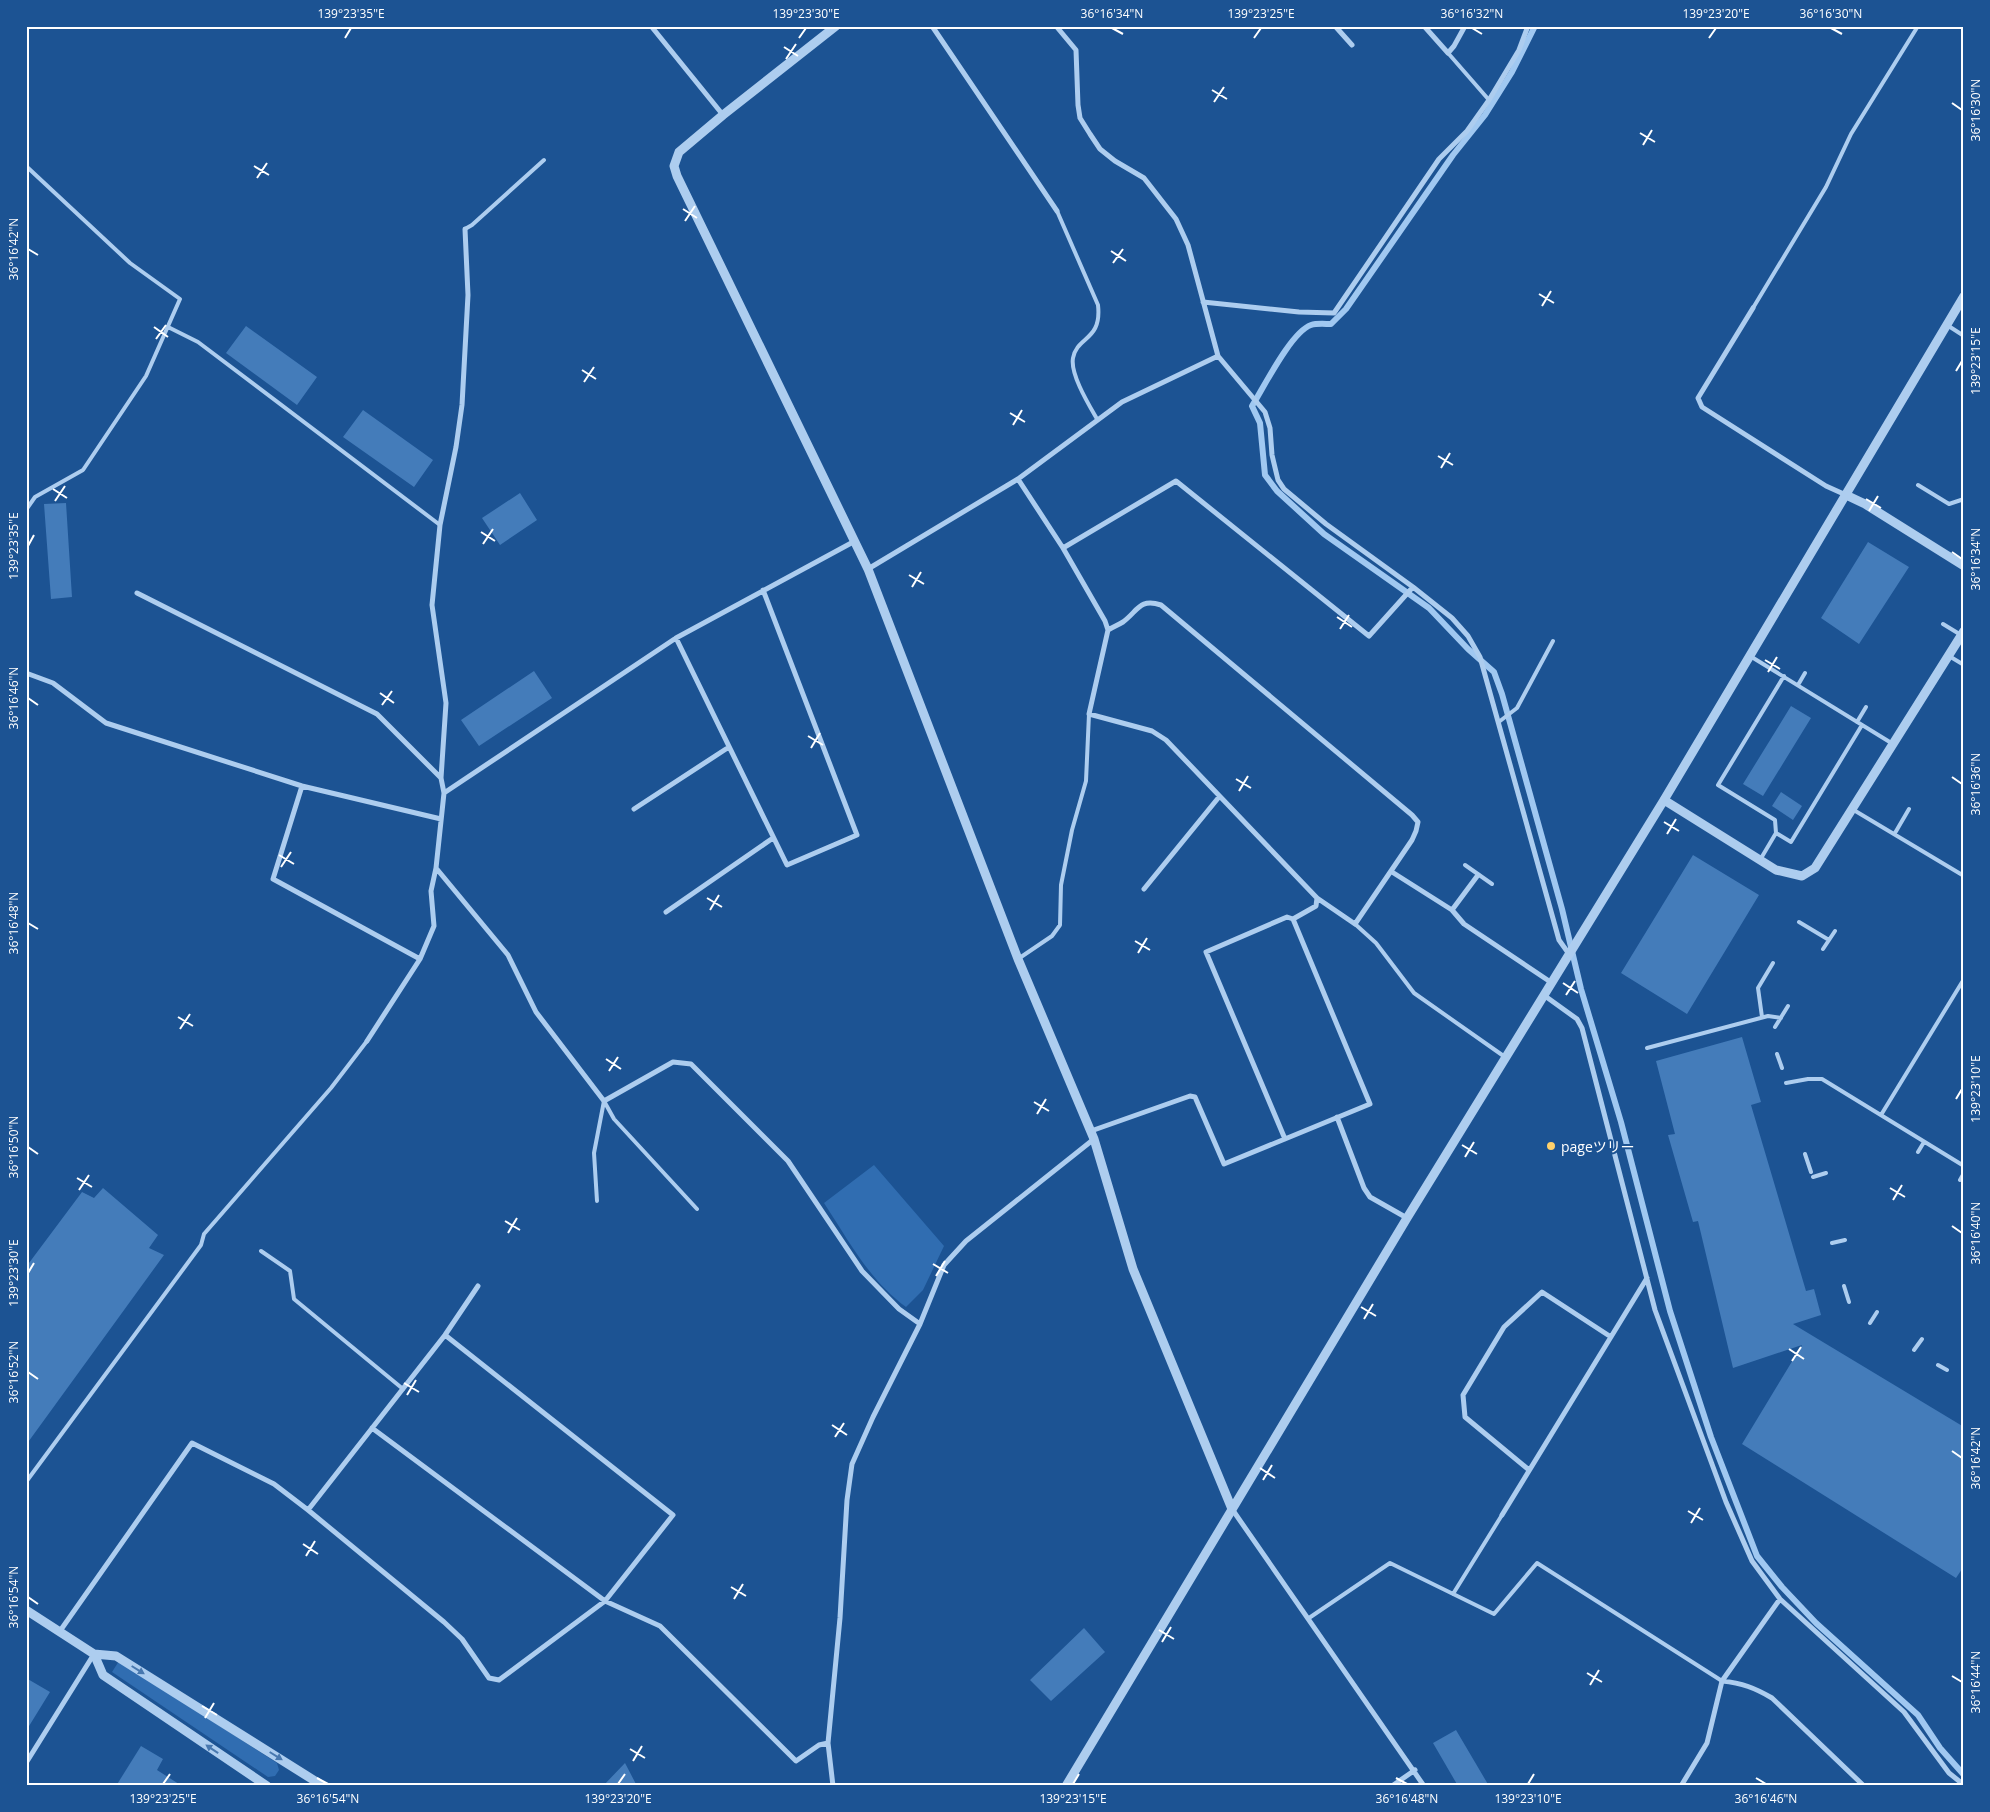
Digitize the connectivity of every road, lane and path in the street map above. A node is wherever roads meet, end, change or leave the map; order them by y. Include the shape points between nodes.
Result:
1 (651, 26) edge
2 (836, 26) edge
3 (932, 26) edge
4 (1056, 26) edge
5 (1335, 26) edge
6 (1424, 26) edge
7 (1466, 26) edge
8 (1528, 26) edge
9 (1918, 26) edge
10 (1352, 45) dead end
11 (1448, 53) junction
12 (1490, 100) junction
13 (723, 115) junction
14 (544, 160) dead end
15 (26, 166) edge
16 (1057, 211) joint
17 (465, 229) joint
18 (1964, 296) edge
19 (1203, 302) junction
20 (1753, 308) joint
21 (1947, 324) junction
22 (168, 327) junction
23 (1964, 336) edge
24 (1218, 356) junction
25 (1097, 419) junction
26 (1018, 479) junction
27 (1918, 485) dead end
28 (1846, 495) junction
29 (1964, 499) edge
30 (26, 510) edge
31 (440, 525) junction
32 (855, 541) junction
33 (1063, 548) junction
34 (1964, 566) edge
35 (868, 569) junction
36 (1413, 587) junction
37 (763, 590) junction
38 (136, 592) dead end
39 (1943, 624) dead end
40 (1108, 630) junction
41 (1962, 633) edge
42 (676, 638) junction
43 (1553, 641) dead end
44 (1948, 655) junction
45 (1750, 656) junction
46 (1964, 665) edge
47 (26, 673) edge
48 (1805, 673) dead end
49 (1784, 676) junction
50 (1798, 685) junction
51 (1866, 707) dead end
52 (1089, 714) junction
53 (1500, 721) junction
54 (1857, 722) junction
55 (1862, 725) junction
56 (1893, 744) junction
57 (729, 747) junction
58 (441, 778) junction
59 (302, 786) junction
60 (444, 793) junction
61 (1219, 798) junction
62 (1664, 800) junction
63 (634, 809) dead end
64 (1852, 809) junction
65 (1909, 809) dead end
66 (441, 819) junction
67 (1776, 833) junction
68 (1895, 833) junction
69 (773, 838) junction
70 (1760, 860) junction
71 (1465, 865) dead end
72 (436, 868) junction
73 (1392, 872) junction
74 (1478, 875) junction
75 (1964, 876) edge
76 (1492, 884) dead end
77 (1144, 889) dead end
78 (1317, 898) junction
79 (1452, 910) junction
80 (666, 912) dead end
81 (1293, 919) junction
82 (1799, 922) dead end
83 (1355, 924) junction
84 (1834, 931) dead end
85 (1829, 940) junction
86 (1824, 949) dead end
87 (1569, 954) junction
88 (420, 959) junction
89 (1018, 959) junction
90 (1773, 963) dead end
91 (1964, 979) edge
92 (1553, 983) junction
93 (1545, 996) junction
94 (1788, 1006) dead end
95 (1762, 1017) junction
96 (1781, 1018) junction
97 (1775, 1028) dead end
98 (367, 1041) joint
99 (1647, 1048) dead end
100 (1778, 1054) dead end
101 (1507, 1058) junction
102 (1782, 1068) dead end
103 (1786, 1083) dead end
104 (604, 1101) junction
105 (1881, 1115) junction
106 (1337, 1117) junction
107 (1092, 1135) junction
108 (1285, 1138) junction
109 (1924, 1142) junction
110 (1918, 1152) dead end
111 (1805, 1154) dead end
112 (1964, 1166) edge
113 (1811, 1172) dead end
114 (1826, 1173) dead end
115 (1964, 1173) edge
116 (1812, 1177) dead end
117 (1960, 1180) dead end
118 (596, 1201) dead end
119 (697, 1209) dead end
120 (1407, 1218) junction
121 (1845, 1240) dead end
122 (1832, 1243) dead end
123 (261, 1252) dead end
124 (1647, 1278) junction
125 (478, 1286) dead end
126 (1844, 1286) dead end
127 (1849, 1302) dead end
128 (1877, 1312) dead end
129 (1870, 1323) dead end
130 (920, 1324) junction
131 (445, 1335) junction
132 (1611, 1337) junction
133 (1922, 1339) dead end
134 (1914, 1350) dead end
135 (1938, 1365) dead end
136 (1947, 1370) dead end
137 (403, 1389) junction
138 (372, 1428) junction
139 (1529, 1470) junction
140 (26, 1482) edge
141 (1232, 1509) junction
142 (308, 1510) junction
143 (1502, 1515) joint
144 (1453, 1594) junction
145 (1780, 1599) junction
146 (605, 1601) junction
147 (26, 1610) edge
148 (1309, 1618) junction
149 (60, 1631) junction
150 (94, 1654) junction
151 (1722, 1681) junction
152 (828, 1743) junction
153 (26, 1763) edge
154 (1414, 1770) junction
155 (1964, 1785) edge
156 (267, 1786) edge
157 (323, 1786) edge
158 (833, 1786) edge
159 (1066, 1786) edge
160 (1392, 1786) edge
161 (1424, 1786) edge
162 (1681, 1786) edge
163 (1864, 1786) edge

1 - 13 street
2 - 13 street
3 - 16 street
4 - 19 street via 1076,50 1080,118 1100,149 1144,178 1176,219 1188,244
5 - 10 street
6 - 11 street
7 - 11 street
8 - 12 street via 1519,50
9 - 20 lane via 1851,134 1826,187
11 - 12 lane
12 - 19 street via 1439,159 1334,313
13 - 32 street via 680,152 674,166 677,176
14 - 17 lane
15 - 22 lane via 130,263 180,299
16 - 25 lane via 1098,305 1096,330 1075,352 1072,360
17 - 31 street via 468,295 462,405
18 - 21 street
19 - 24 street
20 - 28 street via 1698,398 1702,407 1826,486
21 - 23 lane
21 - 28 street
22 - 30 lane via 146,376 83,470 35,497
22 - 31 lane via 198,342
24 - 25 street via 1122,402
24 - 36 street via 1265,412 1274,468 1284,489
25 - 26 street
26 - 33 street
26 - 35 street
27 - 29 lane via 1949,504
28 - 34 street
28 - 45 street
31 - 58 street via 432,605 446,703
32 - 35 street
32 - 37 street
33 - 36 street via 1176,481 1370,636
33 - 40 street
35 - 89 street
36 - 53 street via 1452,618 1468,636 1480,657
37 - 42 street
37 - 69 street via 857,835 787,866
38 - 58 street via 378,714
39 - 41 lane
40 - 52 street
40 - 73 street via 1145,603 1162,605 1412,814 1418,822 1416,831
41 - 44 street
42 - 57 street
42 - 60 street
43 - 53 lane via 1517,708
44 - 46 lane
44 - 56 street
45 - 49 lane
45 - 62 street
47 - 59 street via 53,683 106,723
48 - 50 lane
49 - 50 lane
49 - 67 lane via 1718,785 1775,820
50 - 54 lane
51 - 54 lane
52 - 61 street via 1161,736
52 - 89 lane via 1086,781 1060,885 1060,925 1052,936
53 - 87 street via 1560,940
54 - 55 lane
55 - 56 lane
55 - 67 lane via 1791,842
56 - 64 street
57 - 63 street
57 - 69 street
58 - 60 street
59 - 66 street
59 - 88 street via 274,879
60 - 66 street
61 - 77 street
61 - 78 street
62 - 70 street
62 - 87 street
64 - 68 lane
64 - 70 street via 1816,868 1802,876 1776,870
65 - 68 lane
66 - 72 street
67 - 70 lane
68 - 75 lane
69 - 80 street
71 - 74 lane
72 - 88 street via 431,891 434,926
72 - 104 street via 508,955 536,1012
73 - 79 street
73 - 83 street
74 - 76 lane
74 - 79 street
78 - 81 street via 1316,906
78 - 83 street
79 - 92 street via 1464,924
81 - 106 street via 1370,1104
81 - 108 street via 1287,917 1206,952
82 - 85 lane
83 - 101 lane via 1376,943 1414,993
84 - 85 lane
85 - 86 lane
87 - 92 street
88 - 98 street
89 - 107 street
90 - 95 lane via 1758,988
91 - 105 lane
92 - 93 street
93 - 101 street
93 - 124 street via 1577,1018 1582,1028
94 - 96 lane
95 - 96 lane
95 - 99 lane
96 - 97 lane
98 - 140 lane via 331,1088 204,1234 201,1245
100 - 102 lane
101 - 120 street
103 - 105 lane via 1808,1078 1822,1079
104 - 118 lane via 594,1153
104 - 119 lane via 614,1119
104 - 130 street via 673,1062 691,1064 788,1161 862,1271 899,1309
105 - 109 lane
106 - 108 street
106 - 120 street via 1370,1197
107 - 108 street via 1190,1096 1195,1097 1224,1164
107 - 130 street via 966,1241 944,1265
107 - 141 street via 1133,1269
109 - 110 lane
109 - 112 lane
111 - 113 lane
114 - 116 lane
115 - 117 lane
120 - 141 street
121 - 122 lane
123 - 137 lane via 290,1271 294,1300
124 - 132 street
124 - 145 street via 1655,1310 1726,1502 1752,1560
125 - 131 street
126 - 127 lane
128 - 129 lane
130 - 152 street via 852,1464
131 - 137 street
131 - 146 street via 673,1515
132 - 139 street
132 - 139 street via 1542,1292 1504,1327 1463,1395 1465,1417
133 - 134 lane
135 - 136 lane
137 - 138 street
138 - 142 street
138 - 146 street
139 - 143 street
141 - 148 street
141 - 159 street
142 - 146 street via 444,1622 462,1639 489,1678 499,1680
142 - 149 street via 274,1484 192,1443
143 - 144 lane
144 - 148 lane via 1390,1563
144 - 151 lane via 1494,1614 1537,1563
145 - 151 street
145 - 155 street via 1904,1712 1949,1773
146 - 152 street via 660,1626 796,1761 819,1745
147 - 149 street
148 - 154 street
149 - 150 street
150 - 153 street
156 -> 150 street via 103,1675
150 -> 157 street via 116,1656
151 - 162 street via 1707,1743
151 - 163 street via 1755,1688 1772,1698
152 - 158 street
154 - 160 street
154 - 161 street

